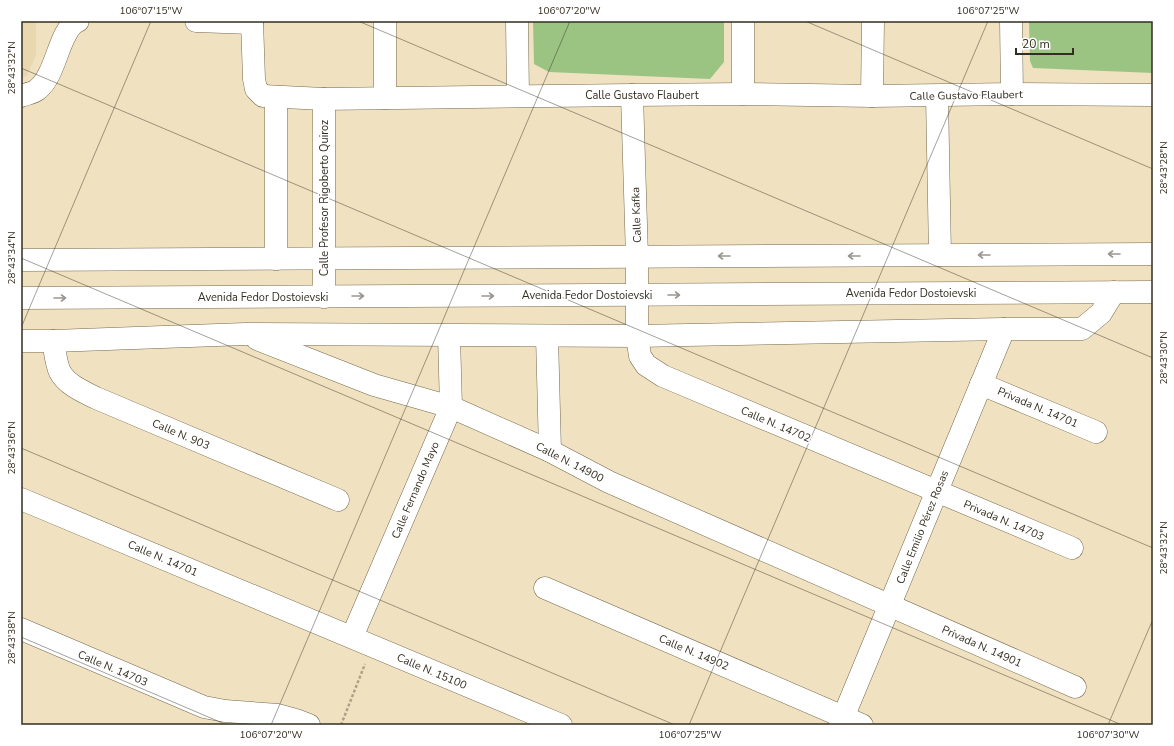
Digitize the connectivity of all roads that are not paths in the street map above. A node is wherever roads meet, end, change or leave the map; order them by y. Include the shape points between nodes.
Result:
1 (78, 21) edge
2 (196, 21) edge
3 (385, 21) edge
4 (517, 21) edge
5 (743, 21) edge
6 (873, 21) edge
7 (1011, 21) edge
8 (252, 22) edge
9 (743, 94) junction
10 (1012, 94) junction
11 (632, 95) junction
12 (1153, 95) edge
13 (21, 96) edge
14 (518, 96) junction
15 (872, 96) junction
16 (937, 96) junction
17 (276, 97) junction
18 (385, 98) junction
19 (324, 99) junction
20 (1153, 254) edge
21 (940, 255) junction
22 (637, 257) junction
23 (276, 259) junction
24 (324, 259) junction
25 (21, 260) edge
26 (1114, 292) junction
27 (1153, 292) edge
28 (637, 295) junction
29 (324, 296) junction
30 (21, 298) edge
31 (1004, 329) junction
32 (245, 334) junction
33 (449, 336) junction
34 (547, 336) junction
35 (637, 336) junction
36 (21, 341) edge
37 (53, 341) junction
38 (981, 384) junction
39 (451, 407) junction
40 (1096, 432) dead end
41 (550, 451) junction
42 (937, 491) junction
43 (21, 499) edge
44 (338, 500) dead end
45 (1072, 548) dead end
46 (545, 588) dead end
47 (890, 605) junction
48 (304, 617) joint
49 (21, 629) edge
50 (352, 637) junction
51 (1075, 687) dead end
52 (849, 722) edge
53 (309, 725) edge
54 (561, 725) edge

1 - 13 street via 65,32 46,80 37,90
2 - 8 street, Calle Gustavo Flaubert
3 - 18 street
4 - 14 street
5 - 9 street
6 - 15 street
7 - 10 street
8 - 17 street, Calle Gustavo Flaubert via 256,89 263,96
9 - 11 street, Calle Gustavo Flaubert
9 - 15 street, Calle Gustavo Flaubert
10 - 12 street, Calle Gustavo Flaubert
10 - 16 street, Calle Gustavo Flaubert
11 - 14 street, Calle Gustavo Flaubert
11 - 22 street, Calle Kafka
14 - 18 street, Calle Gustavo Flaubert
15 - 16 street, Calle Gustavo Flaubert
16 - 21 street
17 - 19 street, Calle Gustavo Flaubert
17 - 23 street
18 - 19 street, Calle Gustavo Flaubert
19 - 24 street, Calle Profesor Rigoberto Quiroz
20 -> 21 street
21 -> 22 street
22 - 24 street
22 - 28 street, Calle Kafka
23 - 24 street
23 - 25 street
24 - 29 street, Calle Profesor Rigoberto Quiroz
26 - 27 street, Avenida Fedor Dostoievski
28 -> 26 street, Avenida Fedor Dostoievski
26 - 31 street via 1101,313 1082,329
29 -> 28 street, Avenida Fedor Dostoievski
28 - 35 street, Calle Kafka
30 -> 29 street, Avenida Fedor Dostoievski
31 - 35 street
31 - 38 street, Calle Emilio Pérez Rosas
32 - 33 street
32 - 37 street
32 - 39 street, Calle N. 14900 via 374,385
33 - 34 street
33 - 39 street, Calle Fernando Mayo
34 - 35 street
34 - 41 street
35 - 42 street, Calle N. 14702 via 640,356 646,365 663,376
36 - 37 street
37 - 44 street, Calle N. 903 via 60,372 80,390
38 - 40 street, Privada N. 14701
38 - 42 street, Calle Emilio Pérez Rosas
39 - 41 street, Calle N. 14900
39 - 50 street, Calle Fernando Mayo
41 - 47 street, Calle N. 14900 via 610,482
42 - 45 street, Privada N. 14703
42 - 47 street, Calle Emilio Pérez Rosas
43 - 48 street, Calle N. 14701
46 - 52 street, Calle N. 14902
47 - 51 street, Privada N. 14901
47 - 52 street, Calle Emilio Pérez Rosas
48 - 50 street, Calle N. 15100
49 - 53 street, Calle N. 14703 via 204,707 278,716
50 - 54 street, Calle N. 15100

